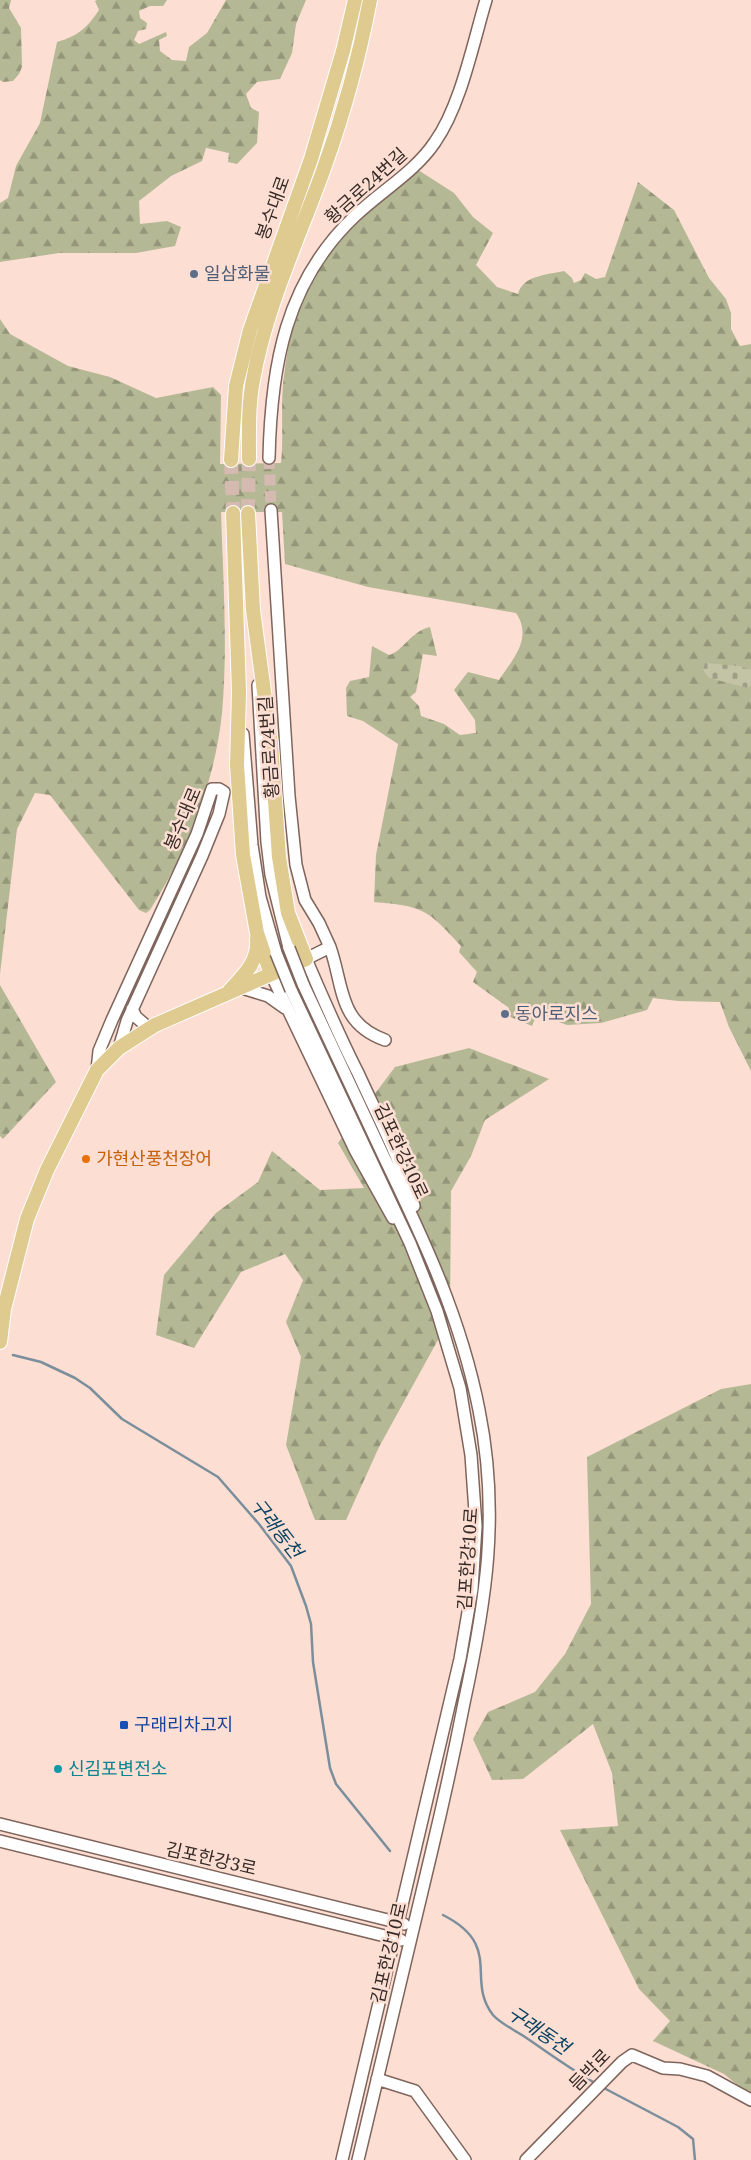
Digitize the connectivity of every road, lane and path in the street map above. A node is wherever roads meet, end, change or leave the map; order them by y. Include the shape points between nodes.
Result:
1 (355, 0) edge
2 (370, 0) edge
3 (486, 0) edge
4 (269, 458) tunnel mouth
5 (249, 459) tunnel mouth
6 (231, 460) tunnel mouth
7 (271, 510) tunnel mouth
8 (233, 513) tunnel mouth
9 (248, 513) tunnel mouth
10 (258, 661) junction
11 (239, 692) junction
12 (257, 933) junction
13 (330, 947) junction
14 (306, 959) junction
15 (271, 974) junction
16 (242, 988) junction
17 (225, 995) junction
18 (132, 1009) junction
19 (288, 1011) junction
20 (112, 1020) junction
21 (150, 1028) junction
22 (385, 1040) dead end
23 (119, 1048) junction
24 (97, 1070) junction
25 (424, 1239) junction
26 (410, 1243) junction
27 (0, 1342) edge
28 (0, 1824) edge
29 (0, 1841) edge
30 (399, 1923) junction
31 (413, 1927) junction
32 (395, 1939) junction
33 (410, 1942) junction
34 (377, 2079) junction
35 (751, 2100) edge
36 (342, 2160) edge
37 (358, 2160) edge
38 (465, 2160) edge
39 (526, 2160) edge

1 - 6 main road, 봉수대로 via 311,159 250,330 236,386
2 - 5 main road, 봉수대로 via 365,30 336,131 268,317 259,351 249,416
3 - 4 street, 황금로24번길 via 450,113 437,140 419,162 336,235 302,289 289,318 275,372
7 - 13 street, 황금로24번길 via 296,865 304,900
8 - 11 main road
9 - 10 main road
10 - 14 main road via 266,693 279,857 288,912
10 - 25 street, 김포한강10로, bridge via 267,842 271,875 289,948
11 - 12 main road via 237,765 243,855
11 - 26 street, 김포한강10로, bridge via 253,854 260,896 276,953
12 - 15 main road
12 - 17 main road via 254,961
13 - 14 street
13 - 22 street, 황금로24번길 via 340,988 351,1015 363,1030
14 - 15 main road, 봉수대로
14 - 25 street via 408,1183
15 - 16 main road, 봉수대로
15 - 19 street
16 - 17 main road, 봉수대로
16 - 19 street via 268,996
17 - 21 main road, 봉수대로
18 - 20 street, 봉수대로 via 211,834 224,792 218,789 212,789 197,834
18 - 21 street via 136,1017
18 - 23 street, 봉수대로
19 - 26 street via 355,1150 383,1203
20 - 23 street
20 - 24 street, 봉수대로 via 99,1051
21 - 23 main road, 봉수대로
23 - 24 main road, 봉수대로
24 - 27 main road, 봉수대로 via 47,1170 27,1219 4,1309
25 - 31 street, 김포한강10로 via 447,1293 480,1413 490,1541 480,1631
26 - 30 street, 김포한강10로 via 437,1311 460,1388 471,1455 476,1526 472,1589 460,1659
28 - 30 street, 김포한강3로
29 - 32 street, 김포한강3로
30 - 31 street, 김포한강3로
30 - 32 street, 김포한강10로
31 - 33 street, 김포한강10로
32 - 33 street, 김포한강3로
32 - 36 street, 김포한강10로
33 - 34 street, 김포한강10로
34 - 37 street, 김포한강10로
34 - 38 street via 415,2091
35 - 39 street, 듬박로 via 707,2076 663,2068 632,2055

